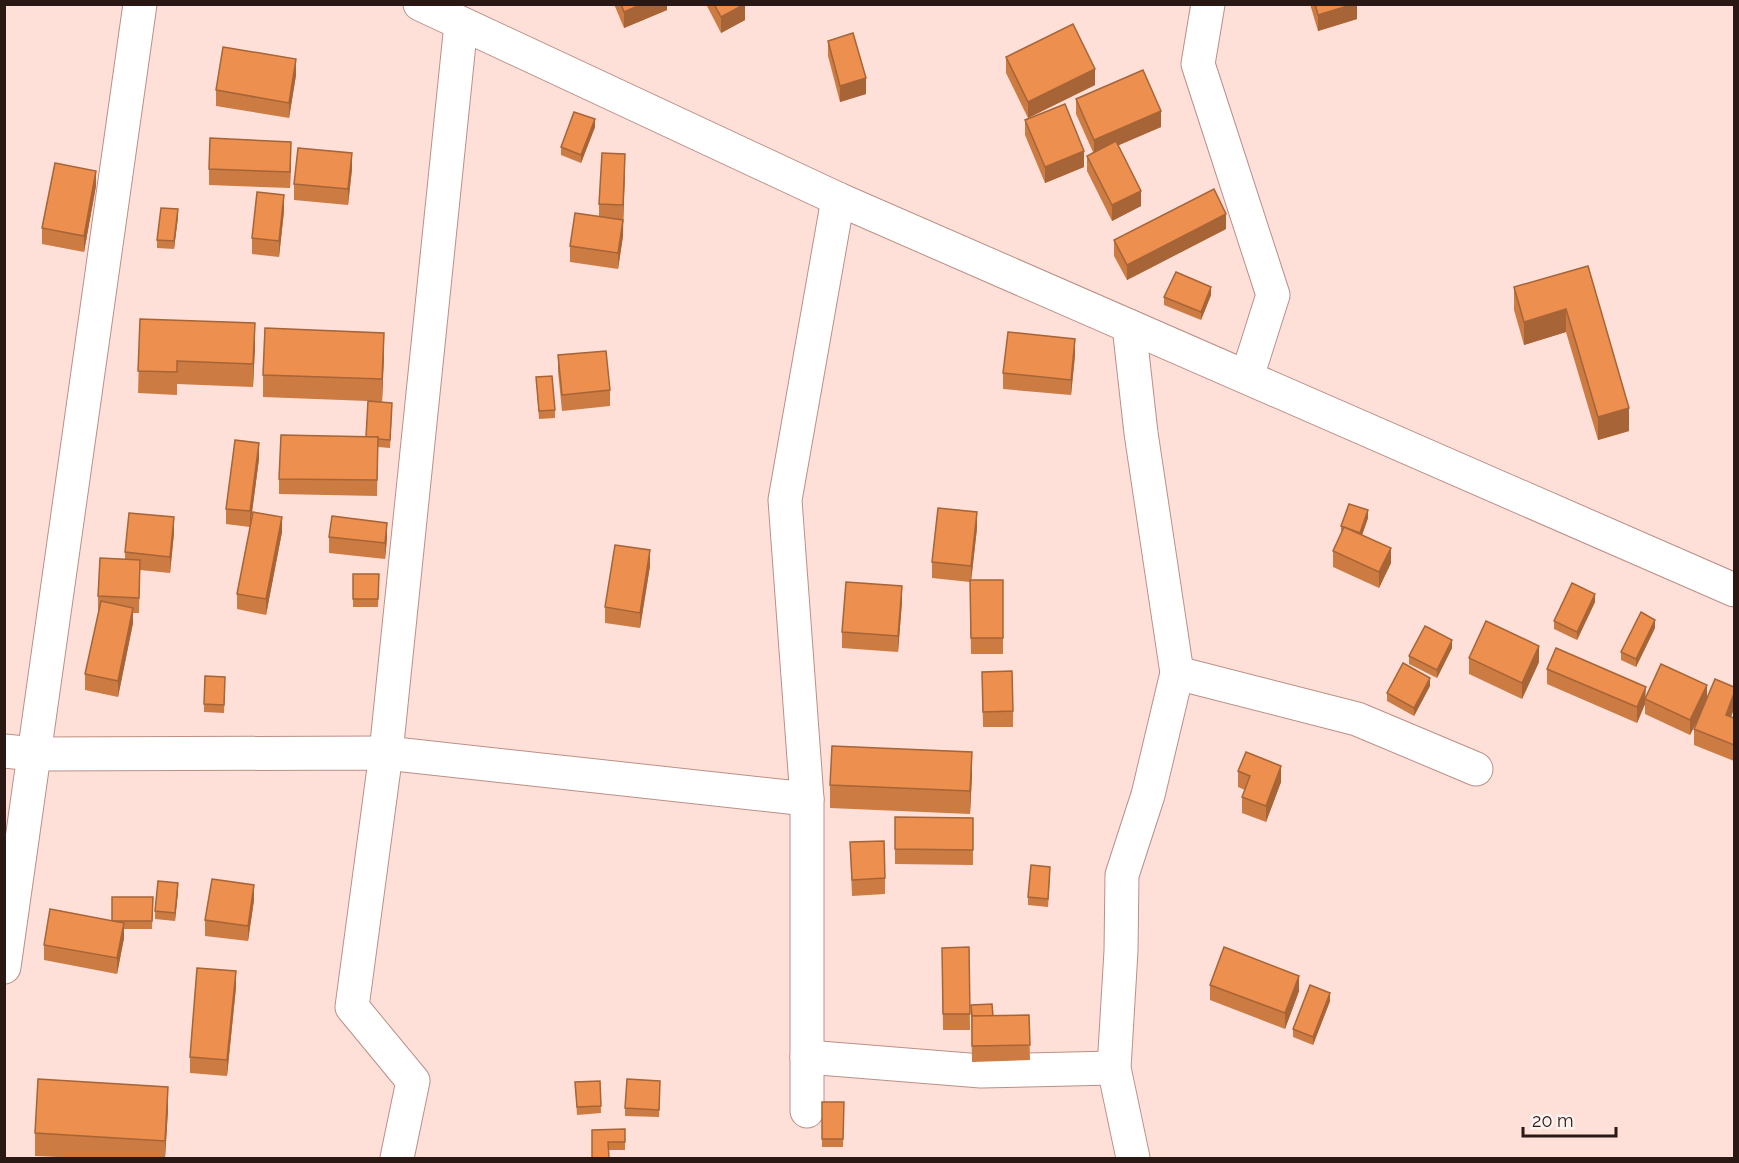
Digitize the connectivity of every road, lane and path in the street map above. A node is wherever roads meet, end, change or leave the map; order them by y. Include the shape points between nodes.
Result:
1 (140, 4) edge
2 (420, 4) edge
3 (1208, 4) edge
4 (461, 24) junction
5 (838, 199) junction
6 (1129, 326) junction
7 (1247, 377) junction
8 (1734, 590) edge
9 (1177, 674) junction
10 (20, 752) edge
11 (386, 753) junction
12 (1476, 769) dead end
13 (807, 799) junction
14 (4, 967) edge
15 (807, 1057) junction
16 (1114, 1068) junction
17 (807, 1112) dead end
18 (398, 1158) edge
19 (1133, 1158) edge

1 - 10 street
2 - 4 street
3 - 7 street via 1198,64 1273,295
4 - 5 street
4 - 11 street
5 - 6 street
5 - 13 street via 786,500
6 - 7 street
6 - 9 street
7 - 8 street
9 - 12 street via 1357,719
9 - 16 street via 1148,795 1122,875
10 - 11 street
10 - 14 street
11 - 13 street
11 - 18 street via 352,1007 413,1081
13 - 15 street
15 - 16 street via 981,1071
15 - 17 street
16 - 19 street

